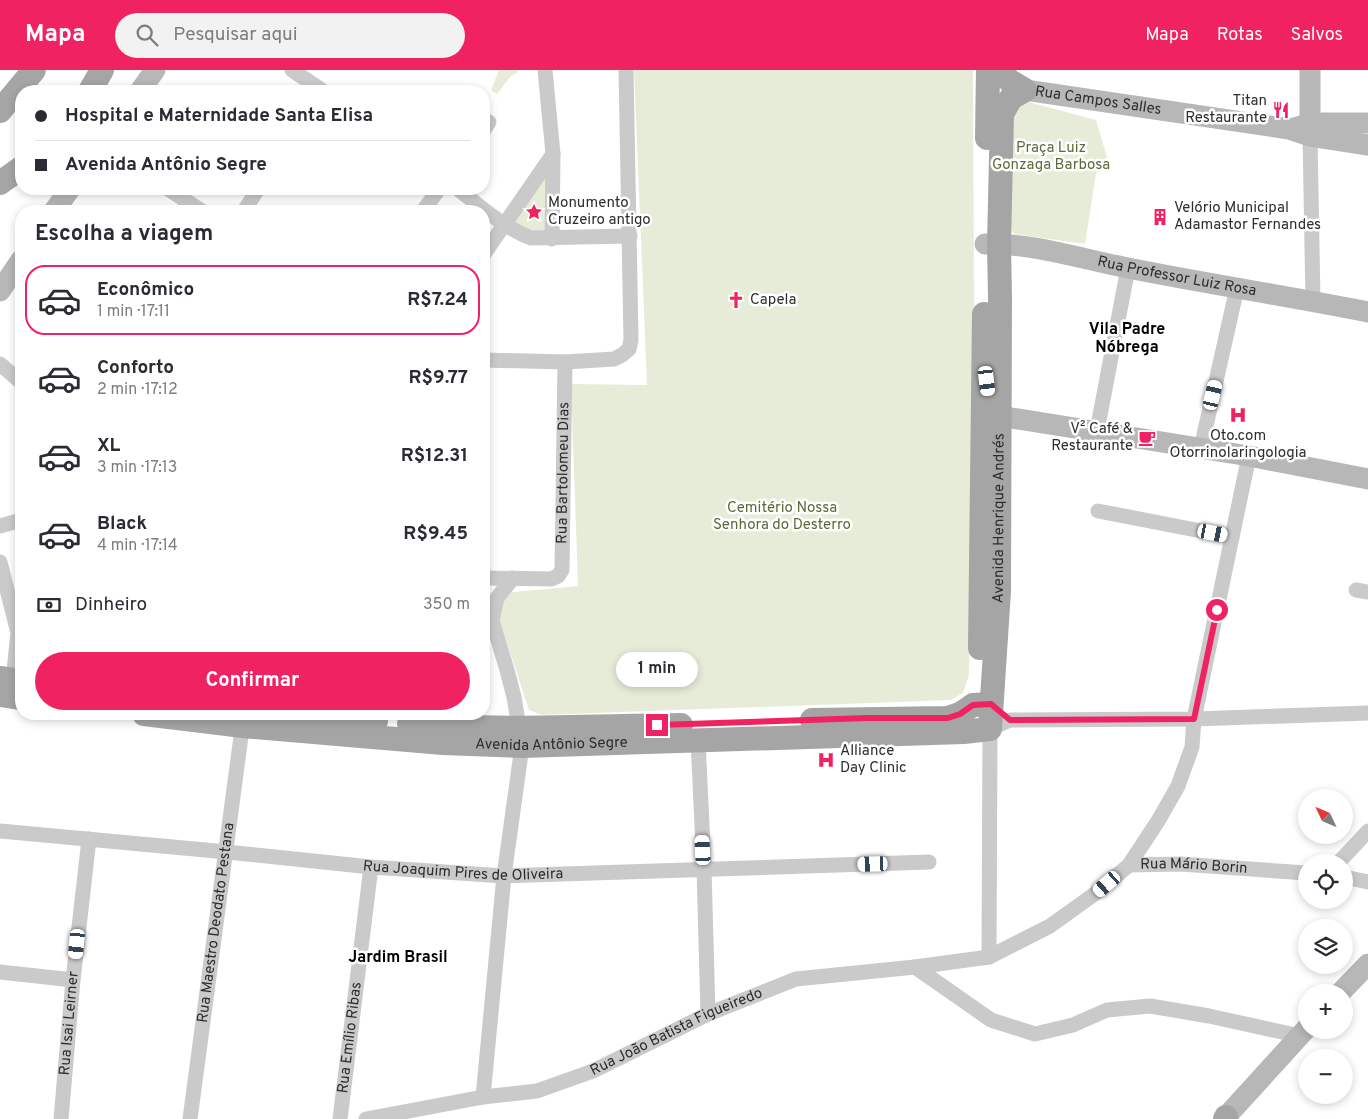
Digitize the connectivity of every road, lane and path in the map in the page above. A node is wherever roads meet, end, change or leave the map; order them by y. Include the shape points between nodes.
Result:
1 (34, 70) edge
2 (102, 70) edge
3 (155, 70) edge
4 (292, 70) edge
5 (545, 70) edge
6 (626, 70) edge
7 (988, 70) edge
8 (998, 70) edge
9 (1310, 70) edge
10 (22, 85) edge
11 (93, 85) edge
12 (144, 85) edge
13 (313, 85) edge
14 (1025, 90) junction
15 (15, 93) edge
16 (0, 111) edge
17 (1368, 123) edge
18 (1310, 129) junction
19 (1368, 145) edge
20 (553, 154) junction
21 (177, 195) edge
22 (466, 195) edge
23 (193, 205) edge
24 (479, 205) edge
25 (490, 214) edge
26 (505, 225) junction
27 (630, 236) junction
28 (552, 239) junction
29 (992, 244) junction
30 (490, 246) edge
31 (1128, 268) junction
32 (15, 269) edge
33 (1237, 288) junction
34 (0, 291) edge
35 (1313, 301) junction
36 (1368, 312) edge
37 (490, 360) edge
38 (565, 362) junction
39 (0, 364) edge
40 (982, 367) junction
41 (15, 377) edge
42 (999, 416) junction
43 (1097, 431) junction
44 (1201, 448) junction
45 (1249, 456) junction
46 (1368, 479) edge
47 (1098, 511) dead end
48 (15, 522) edge
49 (0, 526) edge
50 (1232, 537) junction
51 (0, 562) edge
52 (490, 578) edge
53 (513, 578) junction
54 (989, 594) junction
55 (490, 615) edge
56 (15, 618) edge
57 (492, 620) junction
58 (15, 660) edge
59 (11, 686) edge
60 (982, 705) junction
61 (1368, 713) edge
62 (1194, 719) junction
63 (243, 720) edge
64 (410, 720) edge
65 (1000, 725) junction
66 (521, 736) junction
67 (698, 740) junction
68 (0, 831) edge
69 (1368, 831) edge
70 (89, 839) junction
71 (227, 852) junction
72 (1346, 854) edge
73 (929, 862) dead end
74 (1129, 865) junction
75 (371, 867) junction
76 (704, 868) junction
77 (1298, 872) edge
78 (504, 876) junction
79 (1353, 879) edge
80 (1368, 882) edge
81 (989, 957) junction
82 (1368, 964) edge
83 (915, 967) junction
84 (0, 972) edge
85 (72, 980) junction
86 (1349, 984) edge
87 (708, 1014) junction
88 (1298, 1032) edge
89 (1298, 1038) edge
90 (483, 1097) junction
91 (1225, 1118) edge
92 (61, 1119) edge
93 (190, 1119) edge
94 (340, 1119) edge
95 (366, 1119) edge

1 - 10 main road
2 - 11 main road
3 - 12 main road
4 - 13 street
5 - 20 street
6 - 27 street
7 - 29 main road, Avenida Henrique Andrés
8 - 14 main road
9 - 18 main road
14 - 18 main road, Rua Campos Salles via 1289,129
14 - 29 main road, Avenida Henrique Andrés via 1011,98 1002,114
15 - 16 main road
17 - 18 main road
18 - 19 main road, Rua Campos Salles
18 - 35 street
20 - 26 street
20 - 28 street
21 - 23 street
22 - 24 street
25 - 26 street
26 - 28 street via 531,238
26 - 30 street
27 - 28 street
27 - 38 street via 629,349 614,358
29 - 31 main road, Rua Professor Luiz Rosa via 1046,250
29 - 40 main road, Avenida Henrique Andrés
29 - 42 main road, Avenida Henrique Andrés via 1000,297
31 - 33 main road, Rua Professor Luiz Rosa
31 - 43 street
32 - 34 main road
33 - 35 main road, Rua Professor Luiz Rosa
33 - 44 street
35 - 36 main road, Rua Professor Luiz Rosa
37 - 38 street
38 - 53 street, Rua Bartolomeu Dias via 562,570 551,580
39 - 41 street
40 - 42 main road via 990,409
40 - 54 main road, Avenida Henrique Andrés
42 - 43 main road
42 - 54 main road, Avenida Henrique Andrés
43 - 44 main road
44 - 45 main road
45 - 46 main road
45 - 50 street
47 - 50 street
48 - 49 street
50 - 62 street
51 - 56 street
52 - 53 street
53 - 57 street via 498,598
54 - 60 main road, Avenida Henrique Andrés via 980,673
55 - 57 street
57 - 66 street via 509,676
58 - 59 street
60 - 65 main road, Avenida Henrique Andrés
60 - 66 main road, Avenida Antônio Segre via 948,718 696,724
61 - 62 street
62 - 65 street
62 - 74 street via 1192,747 1178,786
63 - 66 main road, Avenida Antônio Segre via 443,743
63 - 71 street, Rua Maestro Deodato Pestana
64 - 66 main road, Avenida Antônio Segre
65 - 67 main road, Avenida Antônio Segre via 964,732
65 - 81 street, Avenida Henrique Andrés
66 - 67 main road, Avenida Antônio Segre
66 - 78 street
67 - 76 street
68 - 70 street, Rua Joaquim Pires de Oliveira
69 - 72 street
70 - 71 street, Rua Joaquim Pires de Oliveira
70 - 85 street, Rua Isai Leirner
71 - 75 street, Rua Joaquim Pires de Oliveira
71 - 93 street, Rua Maestro Deodato Pestana
73 - 76 street, Rua Joaquim Pires de Oliveira
74 - 77 street, Rua Mário Borin via 1181,864
74 - 81 street, Rua Mário Borin via 1050,926
75 - 78 street, Rua Joaquim Pires de Oliveira
75 - 94 street, Rua Emílio Ribas
76 - 78 street, Rua Joaquim Pires de Oliveira
76 - 87 street
78 - 90 street
79 - 80 street
81 - 83 street, Rua João Batista Figueiredo
82 - 86 main road
83 - 87 street, Rua João Batista Figueiredo via 796,980
83 - 88 street via 991,1020 1035,1034 1073,1025 1107,1010 1150,1006
84 - 85 street
85 - 92 street, Rua Isai Leirner
87 - 90 street, Rua João Batista Figueiredo via 593,1071 537,1091
89 - 91 main road
90 - 95 street, Rua João Batista Figueiredo

